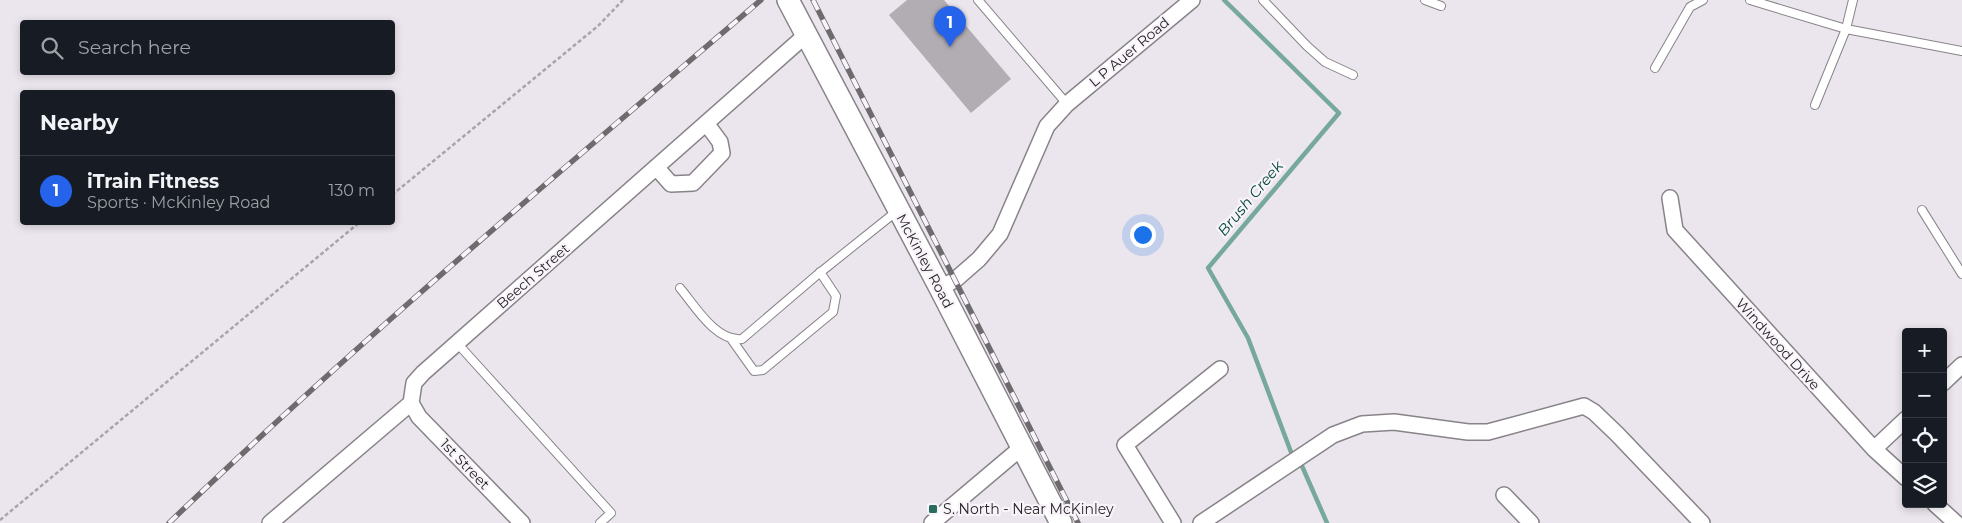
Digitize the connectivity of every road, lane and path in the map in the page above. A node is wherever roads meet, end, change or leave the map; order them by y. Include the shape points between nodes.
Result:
1 (623, 0) edge
2 (788, 0) edge
3 (978, 0) edge
4 (1192, 0) edge
5 (1263, 0) edge
6 (1425, 0) edge
7 (1703, 0) edge
8 (1750, 0) edge
9 (1853, 0) edge
10 (1441, 6) dead end
11 (1846, 29) junction
12 (807, 34) junction
13 (1962, 51) edge
14 (1655, 68) dead end
15 (1353, 75) dead end
16 (1067, 104) junction
17 (1814, 105) dead end
18 (706, 123) junction
19 (656, 167) junction
20 (395, 193) edge
21 (1670, 198) dead end
22 (899, 210) junction
23 (1922, 210) dead end
24 (356, 225) edge
25 (820, 272) junction
26 (1962, 274) edge
27 (680, 288) dead end
28 (940, 288) junction
29 (732, 340) junction
30 (458, 343) junction
31 (1962, 365) edge
32 (1220, 369) dead end
33 (1947, 379) edge
34 (411, 403) junction
35 (1902, 423) edge
36 (1021, 448) junction
37 (1874, 449) junction
38 (1902, 474) edge
39 (1504, 495) dead end
40 (1939, 508) edge
41 (0, 520) edge
42 (270, 523) edge
43 (522, 523) edge
44 (600, 523) edge
45 (932, 523) edge
46 (1061, 523) edge
47 (1172, 523) edge
48 (1201, 523) edge
49 (1531, 523) edge
50 (1702, 523) edge
51 (1956, 523) edge

1 - 20 path via 598,26
2 - 12 street, McKinley Road
3 - 16 lane
4 - 16 street, L P Auer Road
5 - 15 lane via 1325,62
6 - 10 lane
7 - 14 lane via 1690,7
8 - 11 lane
9 - 11 lane
11 - 13 lane
11 - 17 lane
12 - 18 street, Beech Street
12 - 22 street, McKinley Road
16 - 28 street, L P Auer Road via 1047,126 1000,234 979,259 955,280
18 - 19 street, Beech Street
18 - 19 street via 720,142 722,153 692,183 671,184
19 - 30 street, Beech Street
21 - 37 street, Windwood Drive via 1675,230
22 - 25 lane
22 - 28 street, McKinley Road
23 - 26 lane
24 - 41 path
25 - 29 lane via 742,339
25 - 29 lane via 836,296 833,312 763,370 754,371
27 - 29 lane via 718,332
28 - 36 street, McKinley Road
30 - 34 street, Beech Street via 414,383
30 - 44 lane via 611,513
31 - 33 street
32 - 47 street via 1125,446
34 - 42 street
34 - 43 street, 1st Street via 419,418
35 - 37 street
36 - 45 street
36 - 46 street, McKinley Road
37 - 38 street, Windwood Drive
39 - 49 street
40 - 51 street
48 - 50 street via 1325,439 1362,424 1394,422 1488,432 1584,406 1617,434

